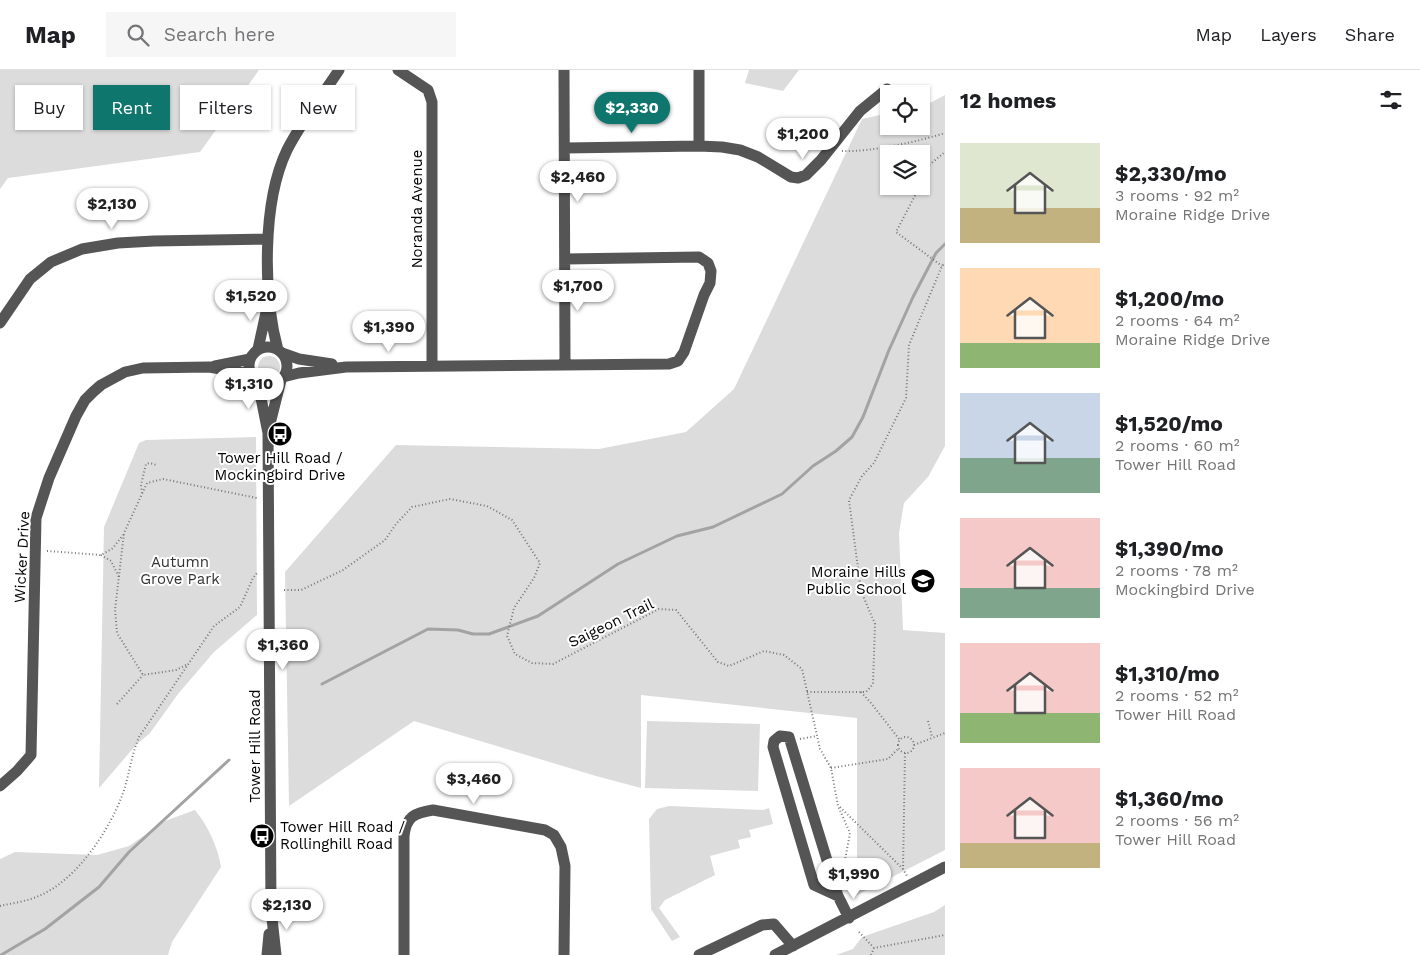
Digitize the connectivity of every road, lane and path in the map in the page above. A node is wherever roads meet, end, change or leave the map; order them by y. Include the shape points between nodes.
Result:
1 (340, 70) edge
2 (398, 70) edge
3 (564, 70) edge
4 (699, 70) edge
5 (880, 94) edge
6 (945, 132) edge
7 (699, 146) junction
8 (565, 148) junction
9 (829, 150) junction
10 (945, 152) edge
11 (930, 164) edge
12 (916, 195) edge
13 (268, 240) junction
14 (565, 258) junction
15 (945, 263) edge
16 (942, 266) junction
17 (269, 301) junction
18 (0, 323) edge
19 (258, 349) junction
20 (280, 351) junction
21 (250, 359) junction
22 (432, 365) junction
23 (565, 365) junction
24 (346, 366) junction
25 (209, 367) junction
26 (254, 378) junction
27 (282, 378) junction
28 (268, 433) junction
29 (156, 465) dead end
30 (142, 495) junction
31 (257, 498) dead end
32 (124, 533) junction
33 (47, 551) dead end
34 (101, 555) junction
35 (257, 573) dead end
36 (119, 577) junction
37 (284, 590) dead end
38 (188, 664) junction
39 (143, 675) junction
40 (807, 692) junction
41 (861, 692) junction
42 (117, 704) dead end
43 (928, 721) dead end
44 (945, 733) edge
45 (818, 736) junction
46 (932, 737) junction
47 (899, 739) junction
48 (790, 740) junction
49 (914, 745) junction
50 (898, 749) junction
51 (906, 754) junction
52 (831, 768) junction
53 (0, 786) edge
54 (838, 806) junction
55 (945, 868) edge
56 (903, 869) junction
57 (911, 885) junction
58 (838, 896) junction
59 (856, 897) dead end
60 (0, 906) edge
61 (271, 909) junction
62 (849, 918) junction
63 (859, 932) dead end
64 (945, 936) edge
65 (793, 946) junction
66 (874, 948) junction
67 (267, 955) edge
68 (276, 955) edge
69 (404, 955) edge
70 (564, 955) edge
71 (699, 955) edge
72 (775, 955) edge
73 (871, 955) edge

1 - 13 street via 287,151 271,204
2 - 22 street, Noranda Avenue via 428,90 432,102
3 - 8 street
4 - 7 street
5 - 9 street via 860,111
6 - 9 path via 859,152
7 - 8 street
7 - 9 street via 740,150 798,178 806,175
8 - 14 street
10 - 11 path
12 - 16 path via 896,232
13 - 17 street
13 - 18 street via 154,241 82,249 51,262 30,279
14 - 23 street
14 - 23 street via 699,257 708,263 711,271 710,283 678,361 669,364
15 - 16 path
16 - 41 path via 909,345 906,398 874,463 862,476 849,500 861,591 875,624 873,684 866,692
17 - 19 street
17 - 20 street
19 - 20 street via 266,347
19 - 21 street
20 - 24 street via 299,359
20 - 27 street via 287,365
21 - 25 street, Wicker Drive
21 - 26 street via 249,370
22 - 23 street
22 - 24 street
24 - 27 street
25 - 26 street, Wicker Drive
25 - 53 street, Wicker Drive via 143,368 125,372 93,392 76,416 49,478 36,518 31,755
26 - 27 street via 270,385
26 - 28 street, Tower Hill Road
27 - 28 street, Tower Hill Road
28 - 61 street, Tower Hill Road
29 - 30 path via 146,464
30 - 31 path via 147,483 162,479
30 - 32 path
32 - 34 path via 113,548
32 - 36 path
33 - 34 path
34 - 36 path via 111,561
35 - 38 path via 240,607 214,626
36 - 39 path via 115,610 117,633
37 - 40 path, Saigeon Trail via 301,590 343,570 385,540 412,507 450,499 487,506 512,520 540,563 514,608 507,636 515,654 532,663 553,664 659,609 676,610 718,662 729,666 764,651 784,655 802,669
38 - 39 path via 176,670
38 - 60 path via 139,737 123,794 111,822 81,863 60,885 40,896
39 - 42 path
40 - 41 path
40 - 45 path, Saigeon Trail
41 - 47 path
43 - 46 path
44 - 46 path
45 - 48 path
45 - 52 path, Saigeon Trail via 820,749
46 - 49 path
47 - 49 path via 908,737
47 - 50 path
48 - 58 street
48 - 58 street via 780,736 773,747 814,885
49 - 51 path
50 - 51 path
50 - 52 path via 888,759
51 - 56 path
52 - 54 path, Saigeon Trail
54 - 56 path
54 - 59 path, Saigeon Trail via 850,833 845,860
55 - 57 street
56 - 57 path
57 - 62 street
58 - 62 street
61 - 67 street, Tower Hill Road
61 - 68 street, Tower Hill Road
62 - 65 street
63 - 66 path
64 - 66 path
65 - 71 street via 774,924 762,925
65 - 72 street
66 - 73 path
69 - 70 street via 405,825 420,812 433,810 545,830 554,836 561,847 564,866

